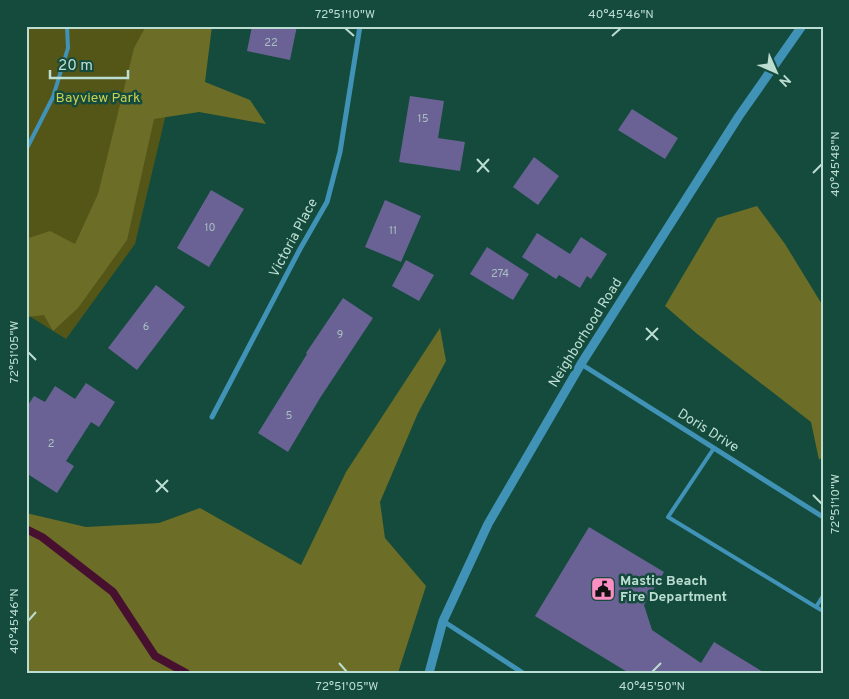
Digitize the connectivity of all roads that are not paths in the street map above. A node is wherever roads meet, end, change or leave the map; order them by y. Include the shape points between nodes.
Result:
1 (67, 26) edge
2 (360, 26) edge
3 (802, 26) edge
4 (26, 150) edge
5 (581, 364) junction
6 (212, 417) dead end
7 (714, 448) junction
8 (823, 517) edge
9 (823, 596) edge
10 (816, 607) junction
11 (823, 611) edge
12 (443, 620) junction
13 (429, 673) edge
14 (523, 673) edge

1 - 4 lane via 68,48 53,97
2 - 6 street, Victoria Place via 340,152 327,202
3 - 5 street, Neighborhood Road via 739,116
5 - 7 street, Doris Drive
5 - 12 street, Neighborhood Road via 488,524
7 - 8 street, Doris Drive
7 - 10 lane via 668,517
9 - 10 lane
10 - 11 lane
12 - 13 street, Neighborhood Road
12 - 14 street

